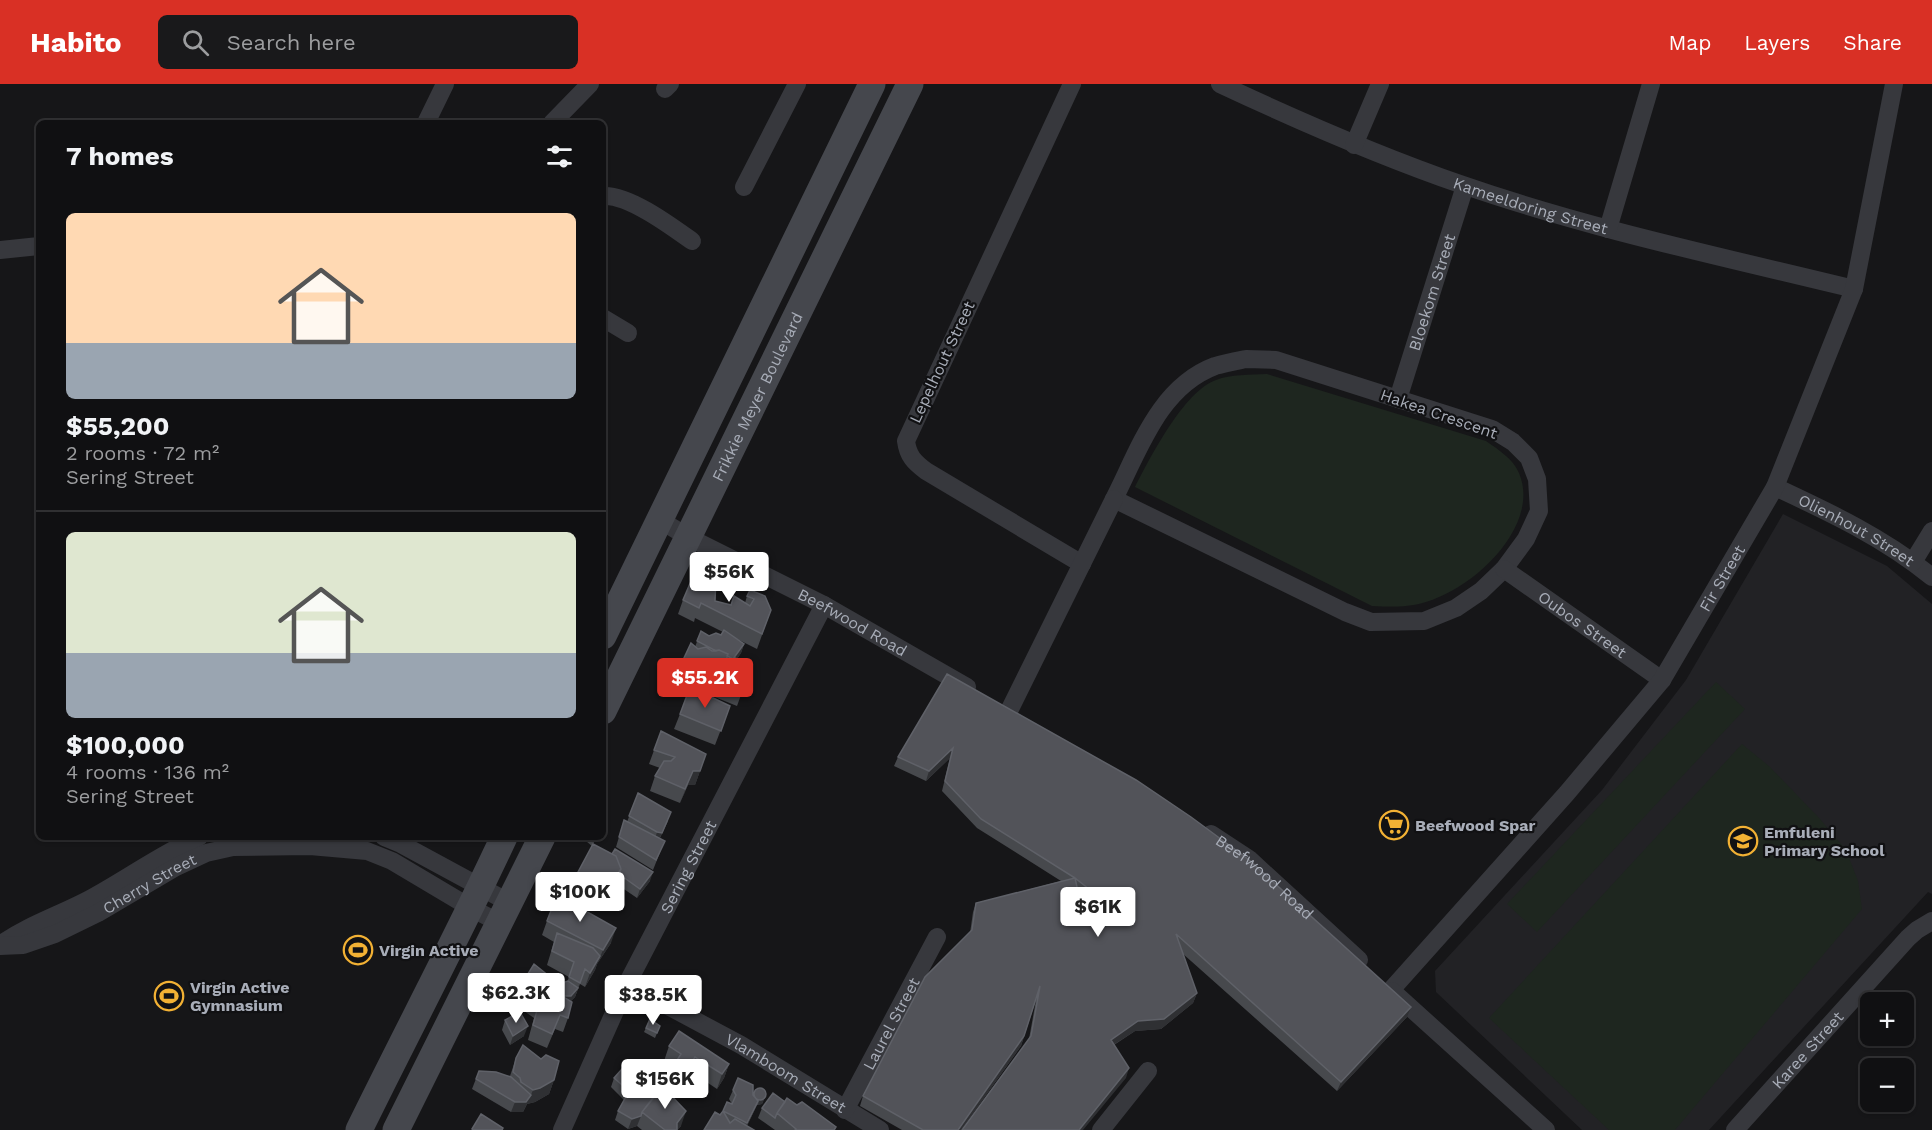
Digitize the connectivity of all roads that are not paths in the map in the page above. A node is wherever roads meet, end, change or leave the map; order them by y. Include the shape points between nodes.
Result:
1 (445, 84) edge
2 (590, 84) edge
3 (797, 84) edge
4 (872, 84) edge
5 (910, 84) edge
6 (1072, 84) edge
7 (1220, 84) edge
8 (1380, 84) edge
9 (1651, 84) edge
10 (1894, 84) edge
11 (427, 120) edge
12 (555, 120) edge
13 (1354, 145) junction
14 (1465, 186) junction
15 (744, 187) dead end
16 (606, 196) edge
17 (1608, 229) junction
18 (692, 241) dead end
19 (36, 246) edge
20 (2, 250) edge
21 (1854, 289) junction
22 (606, 320) edge
23 (628, 333) dead end
24 (1398, 399) junction
25 (1775, 487) junction
26 (1114, 499) junction
27 (660, 520) junction
28 (1932, 531) edge
29 (688, 537) junction
30 (1913, 562) junction
31 (1082, 564) junction
32 (1504, 568) junction
33 (1932, 578) edge
34 (824, 605) junction
35 (606, 630) edge
36 (1662, 680) junction
37 (978, 694) edge
38 (606, 705) edge
39 (1028, 722) edge
40 (1192, 821) edge
41 (193, 840) edge
42 (391, 840) edge
43 (503, 840) edge
44 (541, 840) edge
45 (273, 841) edge
46 (476, 898) junction
47 (505, 913) junction
48 (1931, 920) edge
49 (937, 937) dead end
50 (0, 946) edge
51 (627, 984) junction
52 (1391, 990) junction
53 (1148, 1071) dead end
54 (845, 1110) junction
55 (359, 1130) edge
56 (396, 1130) edge
57 (561, 1130) edge
58 (880, 1130) edge
59 (1101, 1130) edge
60 (1546, 1130) edge
61 (1735, 1130) edge

1 - 11 street
2 - 12 street
3 - 15 street
4 - 27 street, Frikkie Meyer Boulevard
5 - 29 street, Frikkie Meyer Boulevard
6 - 31 street, Lepelhout Street via 906,441 907,453 926,471
7 - 13 street, Kameeldoring Street
8 - 13 street
9 - 17 street
10 - 21 street, Fir Street
13 - 14 street, Kameeldoring Street
14 - 17 street, Kameeldoring Street
14 - 24 street, Bloekom Street
16 - 18 street via 625,199
17 - 21 street, Kameeldoring Street
19 - 20 street
21 - 25 street, Fir Street
22 - 23 street
24 - 26 street, Hakea Crescent via 1276,360 1246,359 1216,366 1197,375 1168,398
24 - 32 street, Hakea Crescent via 1492,429 1513,442 1528,458 1537,479 1539,511 1526,539
25 - 30 street, Olienhout Street via 1852,523
25 - 36 street, Fir Street
26 - 31 street, Hakea Crescent
26 - 32 street, Hakea Crescent via 1371,622 1424,621 1456,608
27 - 29 street, Beefwood Road
27 - 35 street, Frikkie Meyer Boulevard
28 - 30 street
29 - 34 street, Beefwood Road
29 - 38 street, Frikkie Meyer Boulevard
30 - 33 street, Olienhout Street
31 - 39 street, Hakea Crescent via 1004,708
32 - 36 street, Oubos Street
34 - 37 street, Beefwood Road
34 - 51 street, Sering Street
36 - 52 street, Fir Street
40 - 52 street, Beefwood Road via 1249,859
41 - 50 street, Cherry Street via 90,899 18,932
42 - 46 street, Cherry Street
43 - 46 street
44 - 47 street
45 - 46 street, Cherry Street via 367,851
45 - 50 street, Cherry Street via 206,853 55,934 23,945
46 - 47 street, Cherry Street
46 - 55 street
47 - 56 street
48 - 61 street, Karee Street via 1908,938
49 - 54 street, Laurel Street
51 - 54 street, Vlamboom Street via 741,1045
51 - 57 street, Sering Street
52 - 60 street, Beefwood Road
53 - 59 street
54 - 58 street, Vlamboom Street

